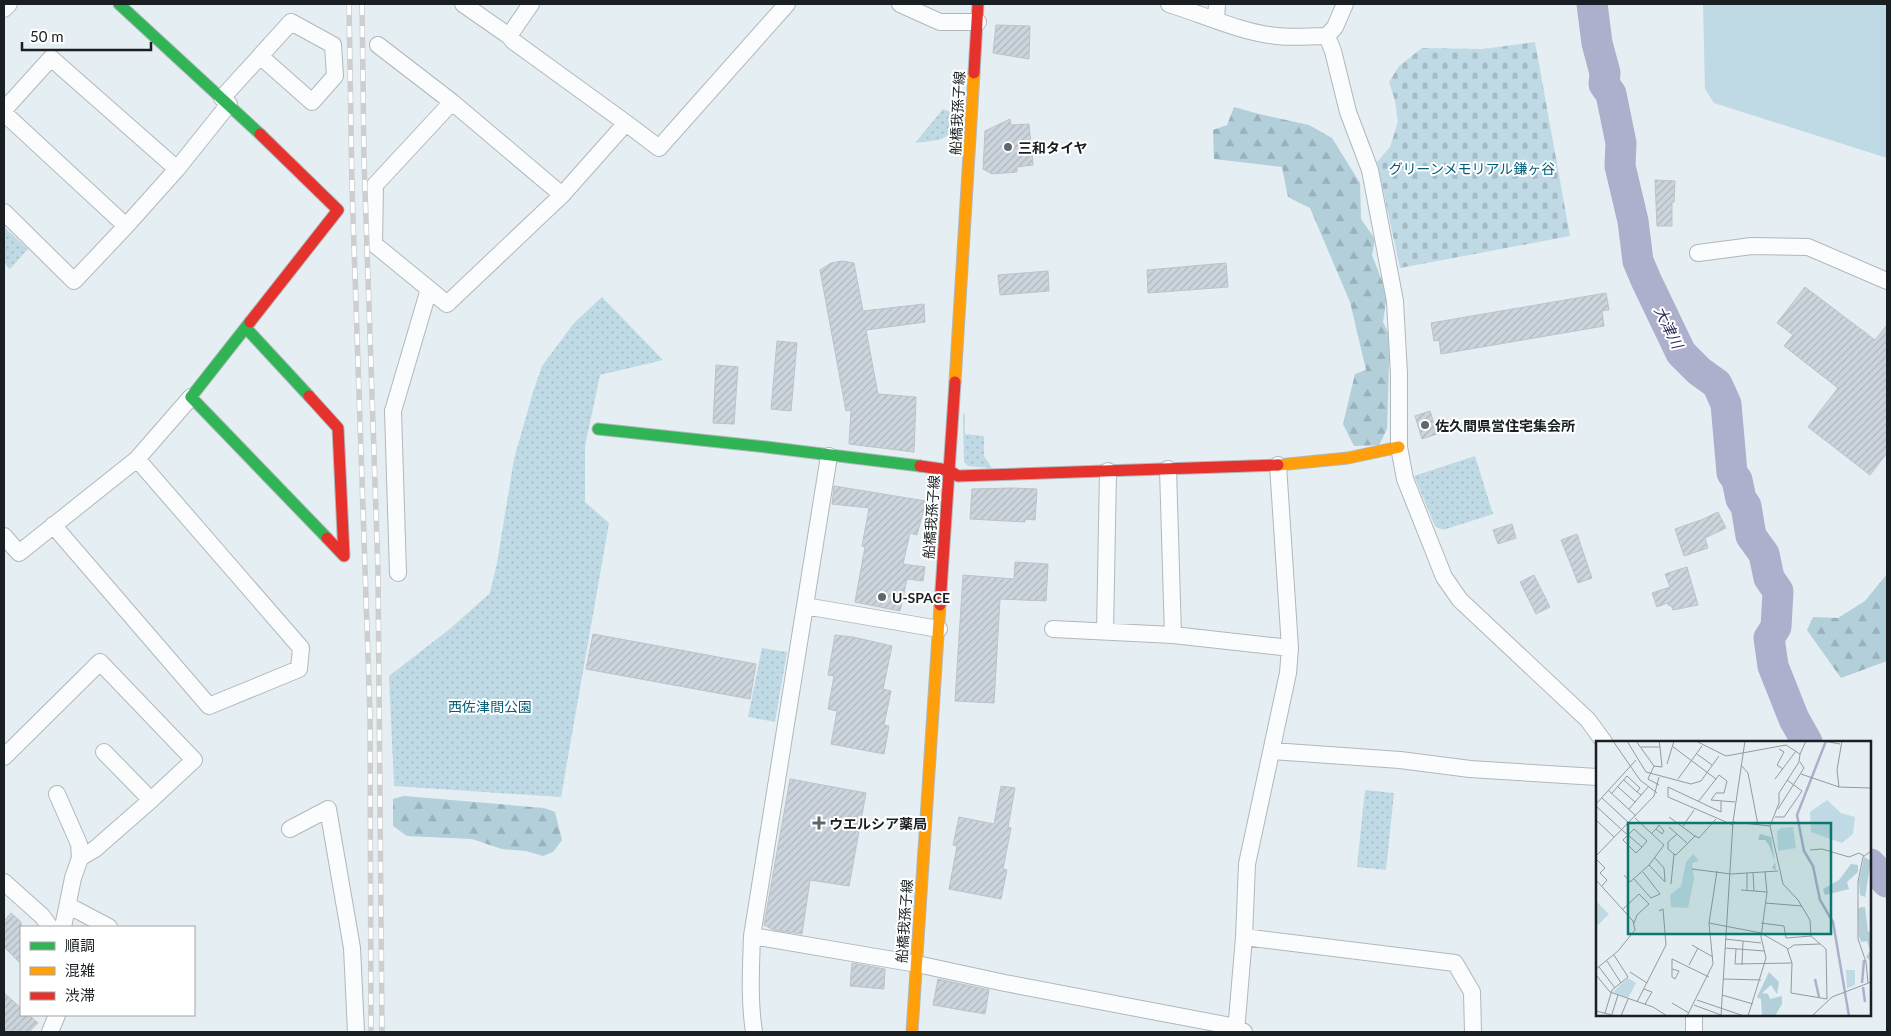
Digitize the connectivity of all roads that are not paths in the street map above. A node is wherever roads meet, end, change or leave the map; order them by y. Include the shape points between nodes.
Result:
1 (9, 4) edge
2 (119, 4) edge
3 (463, 4) edge
4 (531, 4) edge
5 (786, 4) edge
6 (900, 4) edge
7 (978, 4) edge
8 (1169, 4) edge
9 (1345, 4) edge
10 (4, 9) edge
11 (1216, 12) edge
12 (978, 22) junction
13 (509, 36) junction
14 (1327, 36) junction
15 (378, 45) dead end
16 (260, 56) junction
17 (226, 101) junction
18 (452, 102) junction
19 (4, 112) edge
20 (626, 123) junction
21 (177, 168) junction
22 (562, 195) junction
23 (4, 212) edge
24 (126, 226) junction
25 (1698, 252) dead end
26 (1887, 281) edge
27 (429, 289) junction
28 (246, 328) junction
29 (191, 398) junction
30 (598, 429) dead end
31 (1399, 447) junction
32 (830, 456) junction
33 (136, 459) junction
34 (1278, 465) junction
35 (1168, 469) junction
36 (948, 470) junction
37 (1108, 471) junction
38 (53, 525) junction
39 (4, 536) edge
40 (398, 573) dead end
41 (805, 606) junction
42 (939, 629) junction
43 (1053, 629) dead end
44 (1105, 632) junction
45 (1173, 635) junction
46 (1290, 648) junction
47 (1603, 741) edge
48 (1272, 751) junction
49 (104, 752) dead end
50 (4, 757) edge
51 (1596, 777) edge
52 (57, 794) dead end
53 (151, 800) junction
54 (290, 829) dead end
55 (80, 858) junction
56 (4, 882) edge
57 (69, 906) junction
58 (49, 926) edge
59 (63, 926) edge
60 (107, 926) edge
61 (752, 936) junction
62 (1244, 937) junction
63 (917, 964) junction
64 (57, 1016) edge
65 (1694, 1016) edge
66 (1239, 1031) edge
67 (50, 1032) edge
68 (356, 1032) edge
69 (754, 1032) edge
70 (912, 1032) edge
71 (1473, 1032) edge
72 (1694, 1032) edge

1 - 10 street
2 - 17 street
3 - 13 street
4 - 13 street
5 - 20 street via 659,148
6 - 12 street via 940,22
7 - 12 street, 船橋我孫子線
8 - 11 street
9 - 14 street via 1335,27
11 - 14 street via 1223,24 1276,36
12 - 36 street, 船橋我孫子線
13 - 20 street
14 - 31 street via 1348,112 1370,170 1395,301
15 - 18 street
16 - 16 street via 291,22 333,45 335,76 312,102
16 - 17 street
17 - 21 street
17 - 28 street via 338,210
18 - 22 street
18 - 27 street via 375,185 374,244
19 - 21 street via 51,58
19 - 24 street
20 - 22 street
21 - 24 street
22 - 27 street via 447,304
23 - 24 street via 74,281
25 - 26 street via 1752,246 1808,247
27 - 40 street via 393,411
28 - 29 street
28 - 29 street via 338,428 344,556
29 - 33 street
30 - 32 street
31 - 34 street via 1348,458
31 - 47 street via 1405,479 1444,577 1460,600 1588,720
32 - 36 street
32 - 41 street
33 - 38 street
33 - 38 street via 301,648 299,669 209,706
34 - 35 street
34 - 46 street
35 - 37 street
35 - 45 street
36 - 37 street via 958,476
36 - 42 street, 船橋我孫子線
37 - 44 street
38 - 39 street via 19,553
41 - 42 street
41 - 61 street
42 - 63 street, 船橋我孫子線
43 - 44 street
44 - 45 street
45 - 46 street
46 - 48 street
48 - 51 street
48 - 62 street via 1247,864
49 - 53 street
50 - 53 street via 100,662 194,760
52 - 55 street via 79,844
53 - 55 street
54 - 68 street via 328,809 352,948
55 - 57 street
56 - 58 street
57 - 59 street
57 - 60 street
61 - 63 street
61 - 69 street via 750,990
62 - 66 street
62 - 71 street via 1455,963 1472,992
63 - 66 street
63 - 70 street, 船橋我孫子線
64 - 67 street
65 - 72 street

